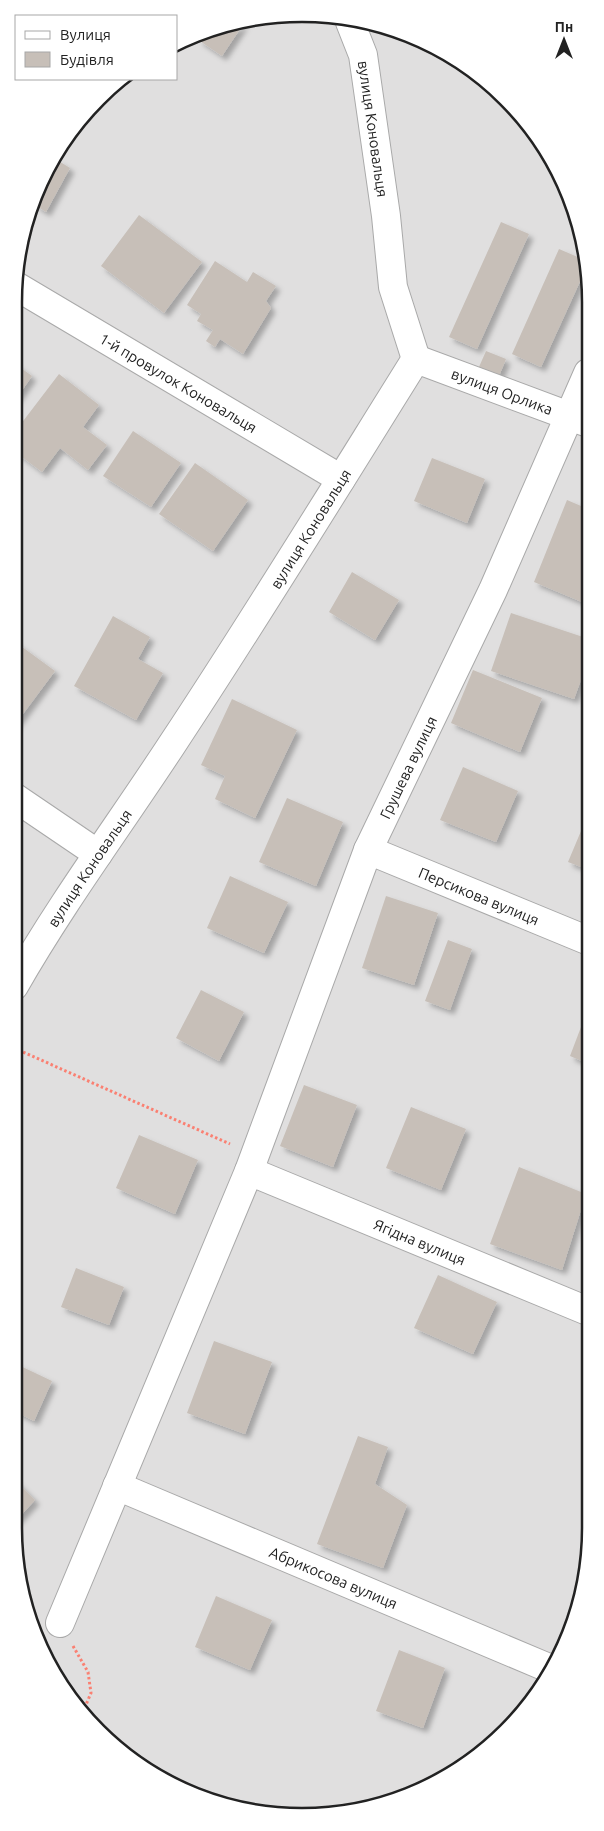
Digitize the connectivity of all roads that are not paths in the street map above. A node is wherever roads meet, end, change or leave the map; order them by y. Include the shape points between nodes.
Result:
1 (352, 27) edge
2 (23, 290) edge
3 (416, 359) junction
4 (582, 404) edge
5 (579, 419) edge
6 (341, 480) junction
7 (22, 802) edge
8 (368, 850) junction
9 (98, 854) junction
10 (582, 938) edge
11 (22, 972) edge
12 (252, 1164) junction
13 (582, 1308) edge
14 (117, 1486) junction
15 (60, 1623) road end
16 (545, 1667) edge

1 - 3 street, вулиця Коновальця via 363,55 393,288
2 - 6 street, 1-й провулок Коновальця
3 - 5 street, вулиця Орлика
3 - 6 street, вулиця Коновальця
4 - 5 street, Грушева вулиця
5 - 8 street, Грушева вулиця
6 - 9 street, вулиця Коновальця via 174,743
7 - 9 street
8 - 10 street, Персикова вулиця
8 - 12 street, Грушева вулиця
9 - 11 street, вулиця Коновальця
12 - 13 street, Ягідна вулиця
12 - 14 street, Грушева вулиця
14 - 15 street, Грушева вулиця
14 - 16 street, Абрикосова вулиця

